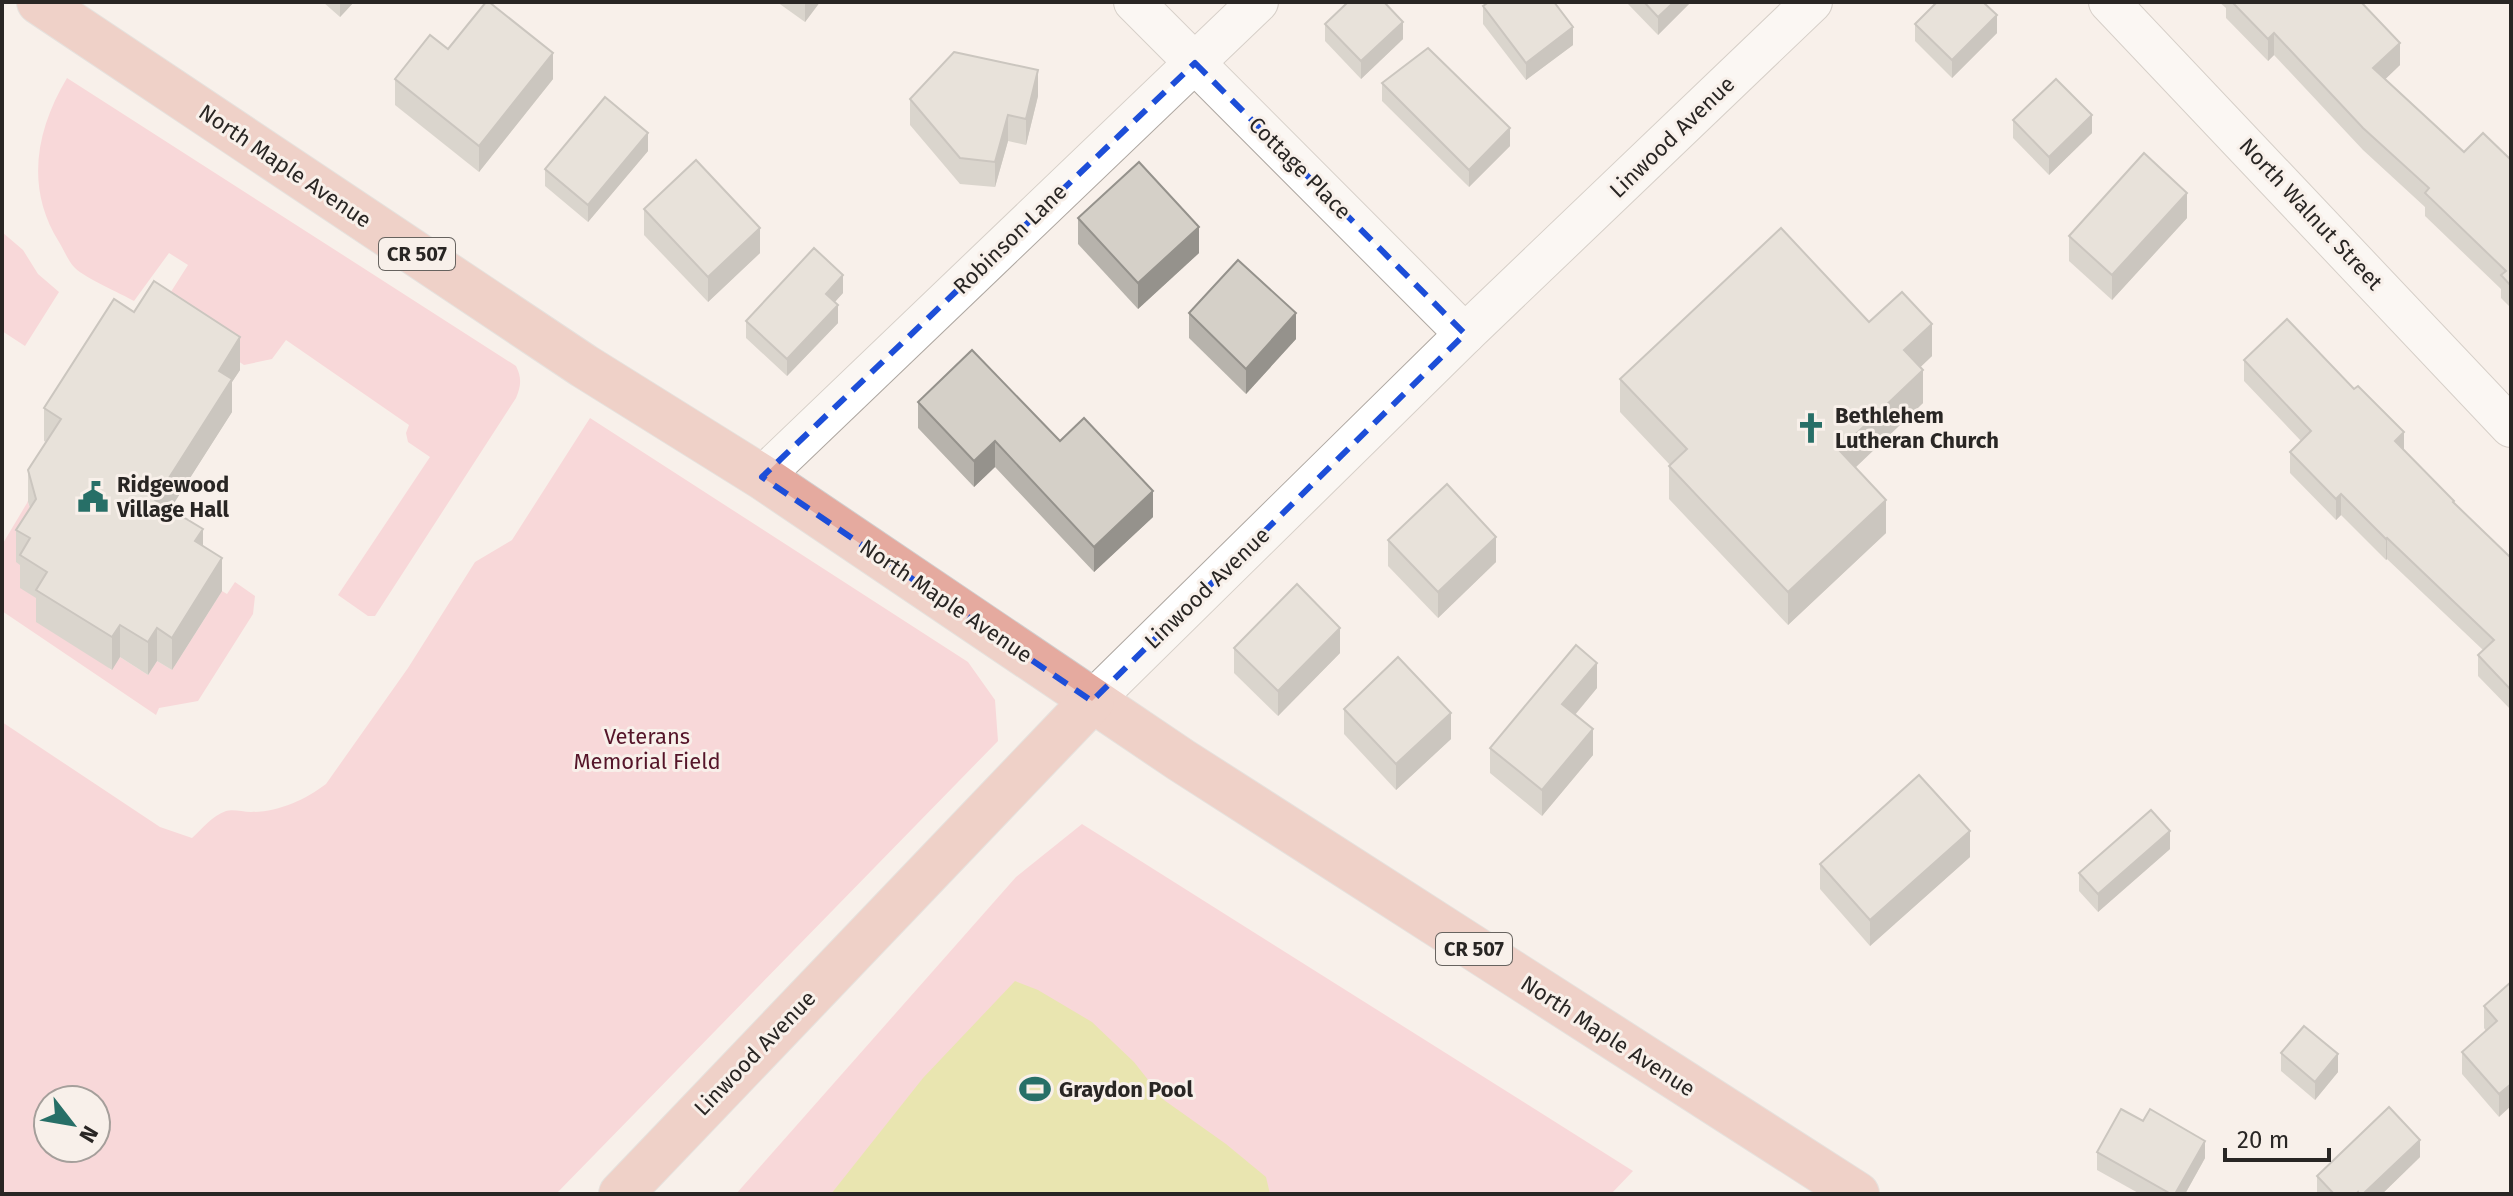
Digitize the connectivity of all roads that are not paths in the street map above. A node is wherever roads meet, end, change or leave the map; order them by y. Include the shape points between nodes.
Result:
1 (39, 2) edge
2 (1134, 2) edge
3 (1258, 2) edge
4 (1812, 2) edge
5 (2109, 2) edge
6 (1195, 63) junction
7 (1465, 334) junction
8 (2511, 427) edge
9 (762, 477) junction
10 (1092, 701) junction
11 (621, 1194) edge
12 (1857, 1194) edge

1 - 9 main road, North Maple Avenue / CR 507 via 584,366
2 - 6 street, Cottage Place
3 - 6 street, Robinson Lane
4 - 7 street, Linwood Avenue
5 - 8 street, North Walnut Street
6 - 7 street, Cottage Place
6 - 9 street, Robinson Lane
7 - 10 street, Linwood Avenue
9 - 10 main road, North Maple Avenue / CR 507
10 - 11 main road, Linwood Avenue
10 - 12 main road, North Maple Avenue / CR 507

